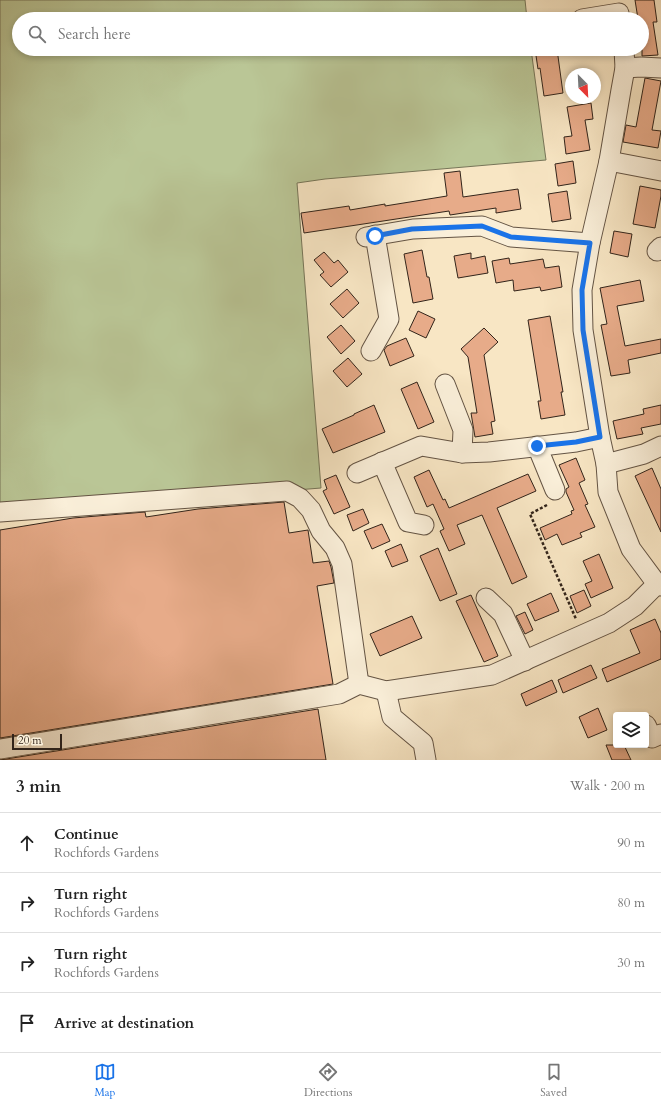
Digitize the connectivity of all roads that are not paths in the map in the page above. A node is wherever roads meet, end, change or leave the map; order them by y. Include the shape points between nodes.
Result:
1 (624, 56) edge
2 (625, 68) junction
3 (661, 68) edge
4 (609, 161) junction
5 (661, 171) edge
6 (590, 243) junction
7 (371, 351) dead end
8 (445, 384) dead end
9 (600, 437) junction
10 (537, 446) junction
11 (661, 446) edge
12 (462, 453) junction
13 (382, 462) junction
14 (606, 464) junction
15 (357, 473) dead end
16 (555, 490) road end
17 (0, 512) edge
18 (424, 525) dead end
19 (659, 585) edge
20 (486, 598) dead end
21 (525, 661) junction
22 (359, 684) junction
23 (386, 691) junction
24 (649, 732) edge
25 (661, 734) edge
26 (0, 749) edge
27 (426, 760) edge

1 - 2 street
2 - 3 street
2 - 4 street
4 - 5 street
4 - 6 street
6 - 7 street via 511,237 482,226 412,229 370,236 389,319
6 - 9 street via 582,290 583,330
8 - 12 street via 463,430
9 - 10 street
9 - 14 street
10 - 12 street
10 - 16 street
11 - 14 street via 644,454
12 - 13 street via 421,446
13 - 15 street
13 - 18 street via 408,522
14 - 19 street via 608,492 631,549
17 - 22 street via 287,491 300,498 311,510 342,564
19 - 21 street via 635,606 609,623
20 - 21 street via 503,614
21 - 23 street via 492,675
22 - 23 street
22 - 26 street via 339,694
23 - 27 street via 392,717 423,743
24 - 25 street via 652,738

